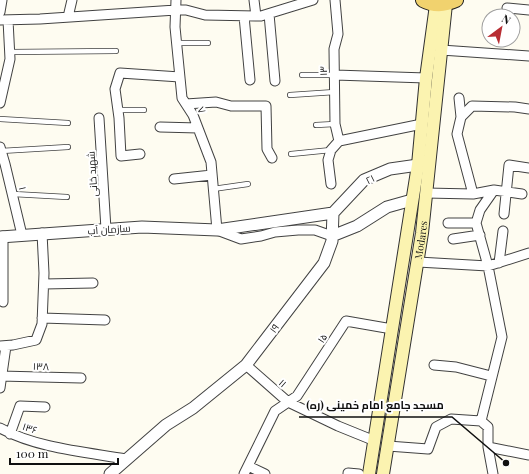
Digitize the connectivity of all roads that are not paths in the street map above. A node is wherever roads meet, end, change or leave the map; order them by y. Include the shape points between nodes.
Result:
1 (2, 0) edge
2 (72, 0) edge
3 (176, 0) edge
4 (254, 0) edge
5 (313, 0) edge
6 (335, 0) edge
7 (440, 2) edge
8 (176, 10) junction
9 (0, 12) edge
10 (269, 14) junction
11 (244, 16) junction
12 (256, 16) junction
13 (68, 17) junction
14 (4, 20) edge
15 (177, 43) junction
16 (208, 43) dead end
17 (441, 50) junction
18 (116, 51) dead end
19 (10, 52) junction
20 (529, 56) edge
21 (302, 75) dead end
22 (335, 75) junction
23 (180, 77) junction
24 (426, 78) junction
25 (250, 80) dead end
26 (275, 80) dead end
27 (2, 86) edge
28 (334, 92) junction
29 (290, 96) dead end
30 (459, 98) dead end
31 (0, 103) edge
32 (186, 104) junction
33 (529, 109) edge
34 (118, 110) junction
35 (144, 110) dead end
36 (461, 117) junction
37 (99, 118) dead end
38 (0, 119) edge
39 (68, 123) dead end
40 (334, 124) junction
41 (422, 124) junction
42 (316, 126) dead end
43 (160, 127) dead end
44 (198, 128) junction
45 (339, 141) junction
46 (68, 147) dead end
47 (1, 149) edge
48 (330, 150) junction
49 (140, 154) dead end
50 (291, 154) dead end
51 (272, 158) dead end
52 (3, 164) edge
53 (418, 165) junction
54 (529, 168) edge
55 (212, 175) junction
56 (174, 179) dead end
57 (248, 184) dead end
58 (331, 184) dead end
59 (213, 189) junction
60 (494, 190) junction
61 (506, 192) junction
62 (426, 193) junction
63 (13, 194) junction
64 (473, 194) junction
65 (522, 194) dead end
66 (67, 197) dead end
67 (412, 200) junction
68 (334, 213) junction
69 (504, 214) dead end
70 (448, 223) dead end
71 (476, 223) junction
72 (106, 229) junction
73 (217, 230) junction
74 (503, 231) dead end
75 (42, 233) junction
76 (22, 234) junction
77 (480, 235) junction
78 (332, 236) junction
79 (2, 237) edge
80 (453, 239) dead end
81 (529, 253) edge
82 (418, 262) junction
83 (498, 263) junction
84 (488, 266) junction
85 (93, 283) dead end
86 (44, 284) junction
87 (3, 302) dead end
88 (42, 318) junction
89 (105, 320) dead end
90 (392, 329) junction
91 (3, 346) edge
92 (246, 365) junction
93 (434, 365) dead end
94 (1, 376) edge
95 (491, 376) junction
96 (81, 378) dead end
97 (0, 388) edge
98 (382, 395) junction
99 (396, 395) junction
100 (288, 402) junction
101 (46, 407) dead end
102 (481, 421) junction
103 (0, 428) edge
104 (10, 434) junction
105 (375, 441) junction
106 (388, 446) junction
107 (488, 447) junction
108 (529, 455) edge
109 (126, 459) junction
110 (246, 470) edge
111 (110, 474) edge
112 (265, 474) edge
113 (348, 474) edge
114 (359, 474) edge
115 (370, 474) edge
116 (383, 474) edge
117 (493, 474) edge

1 - 9 street
2 - 13 street
3 - 8 street, ۷
4 - 12 street
5 - 10 street
6 - 22 street, ۱۳ via 338,34 334,49
7 - 17 main road, Modares
7 - 24 main road, Modares
8 - 11 street via 205,15
8 - 13 street
8 - 15 street, ۷
10 - 12 street
10 - 26 street
11 - 12 street
11 - 25 street
13 - 14 street
14 - 19 street
15 - 16 lane
15 - 23 street, ۷
17 - 20 street
17 - 62 main road, Modares
18 - 19 lane
19 - 27 street
21 - 22 lane
22 - 24 street
22 - 28 street, ۱۳
23 - 32 street, ۷ via 182,98
23 - 34 street via 120,73 115,89
24 - 41 main road, Modares
27 - 31 street
28 - 29 lane
28 - 40 street, ۱۳
30 - 36 street
32 - 44 street, ۷
32 - 51 street via 216,102 231,106 266,106 267,150
33 - 36 street via 472,106
34 - 35 lane
34 - 49 street via 121,156
36 - 64 street via 457,134
37 - 72 street, شهید خانی
38 - 39 lane
40 - 42 lane
40 - 45 street, ۱۳
41 - 45 street
41 - 53 main road, Modares
43 - 44 street
44 - 55 street, ۷ via 211,162
45 - 48 street
46 - 47 lane
47 - 52 street, ۱
48 - 50 lane
48 - 58 street via 328,160
52 - 63 street, ۱
53 - 67 main road, Modares
53 - 68 street, ۲۱ via 390,169 364,180
54 - 61 street via 509,164
55 - 56 street
55 - 59 street, ۷
57 - 59 lane
59 - 73 street, ۷
60 - 61 street
60 - 64 street
60 - 71 street via 480,210
61 - 65 street
61 - 69 street
62 - 64 street
62 - 82 main road, Modares
63 - 66 lane
63 - 76 street, ۱
67 - 78 street via 387,207 357,226
67 - 90 main road, Modares
68 - 73 street, سازمان آب
68 - 78 street, ۱۹
70 - 71 street
71 - 77 street
72 - 73 street, سازمان آب via 142,227
72 - 75 street, سازمان آب
73 - 78 street, سازمان آب via 242,239 298,230 315,230
74 - 83 street
75 - 76 street, سازمان آب
75 - 86 street
76 - 79 street, سازمان آب
77 - 80 street
77 - 84 street
78 - 92 street, ۱۹ via 324,263
79 - 87 street
81 - 83 street
82 - 84 street
82 - 99 main road, Modares
83 - 84 street
84 - 95 street via 502,337
85 - 86 street
86 - 88 street
88 - 89 street
88 - 91 street via 36,340
90 - 98 main road, Modares
90 - 100 street, ۱۵ via 346,321 297,396
91 - 94 street
92 - 100 street, ۱۱
92 - 109 street, ۱۹ via 193,408 166,425
93 - 95 street via 456,367
94 - 96 street, ۱۳۸
94 - 97 street
95 - 102 street
98 - 99 main road
98 - 105 main road, Modares
99 - 106 main road, Modares
100 - 105 street, ۱۱
100 - 110 street via 275,411
101 - 104 street via 20,406
102 - 106 street via 451,419 441,424 436,427 428,449
102 - 107 street via 488,427
103 - 104 street, ۱۳۶
104 - 109 street, ۱۳۶ via 43,444
105 - 115 main road, Modares
106 - 116 main road, Modares
107 - 108 street
107 - 117 street
109 - 111 street, ۱۹
110 - 112 street
113 - 114 street

